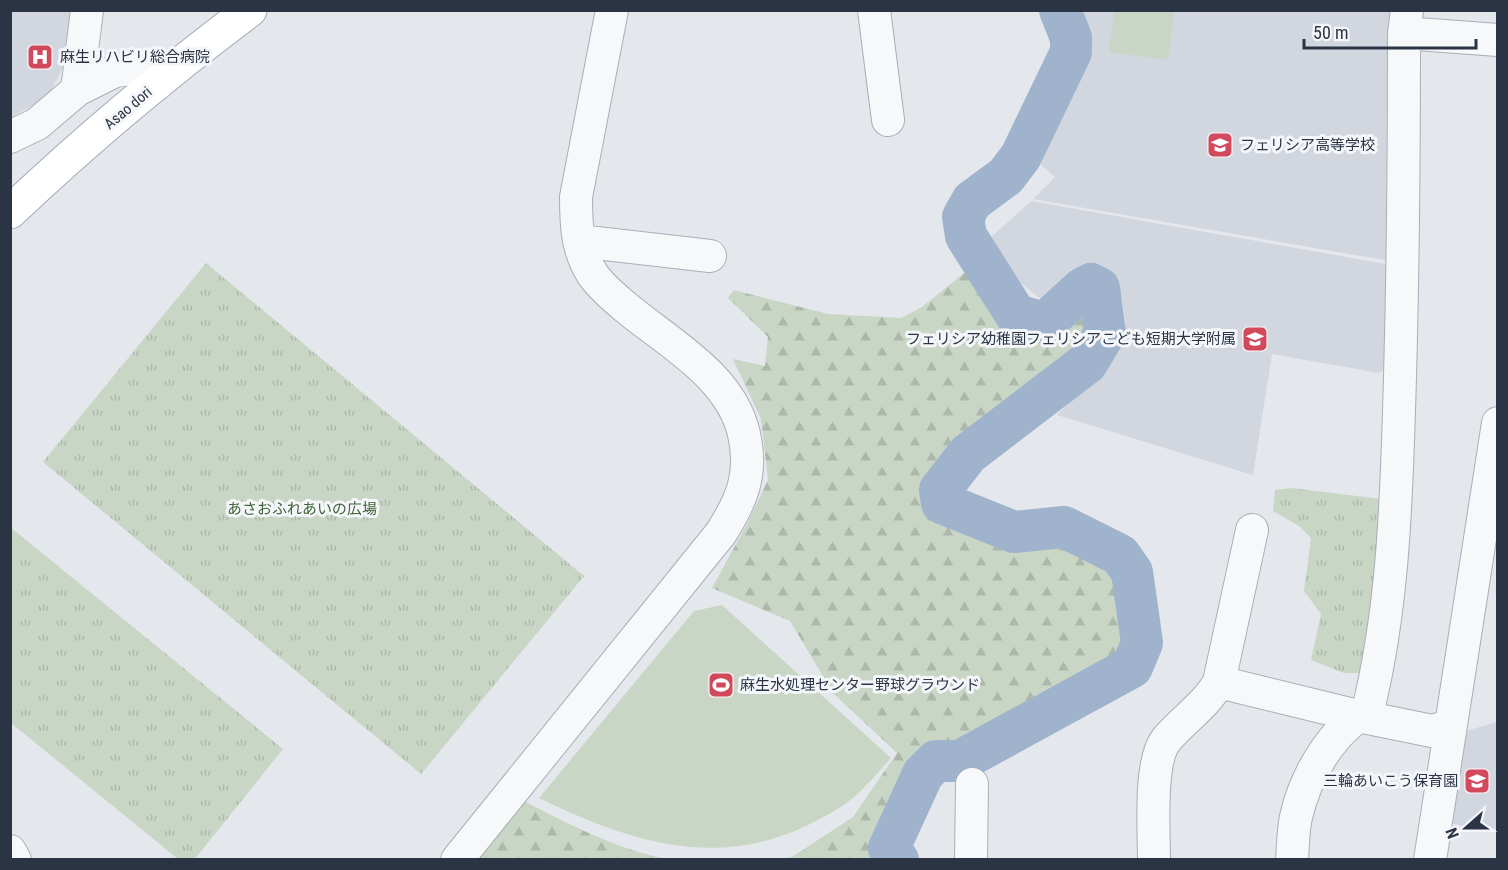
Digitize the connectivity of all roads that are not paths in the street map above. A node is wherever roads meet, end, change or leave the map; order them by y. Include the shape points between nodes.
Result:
1 (87, 10) edge
2 (250, 10) edge
3 (612, 10) edge
4 (874, 10) edge
5 (1405, 22) edge
6 (1497, 40) edge
7 (157, 84) junction
8 (77, 90) junction
9 (888, 120) dead end
10 (10, 138) edge
11 (10, 212) edge
12 (579, 241) junction
13 (710, 256) dead end
14 (1497, 423) edge
15 (1252, 530) dead end
16 (1220, 682) junction
17 (1358, 716) junction
18 (1450, 726) junction
19 (972, 784) dead end
20 (10, 851) edge
21 (15, 860) edge
22 (457, 860) edge
23 (971, 860) edge
24 (1154, 860) edge
25 (1292, 860) edge
26 (1430, 860) edge

1 - 8 street
2 - 7 main road, Asao dori
3 - 12 street via 581,166 575,227
4 - 9 street
5 - 6 street
5 - 17 street via 1395,538 1378,668 1368,710
7 - 8 street via 139,68 115,71
7 - 11 main road, Asao dori
8 - 10 street via 37,124
12 - 13 street
12 - 22 street via 594,276 610,294 714,378 731,400 746,444 744,490 721,532
14 - 18 street
15 - 16 street
16 - 17 street
16 - 24 street via 1165,742 1155,763
17 - 18 street via 1432,731
17 - 25 street via 1336,737 1310,775 1296,818
18 - 26 street
19 - 23 street
20 - 21 street

